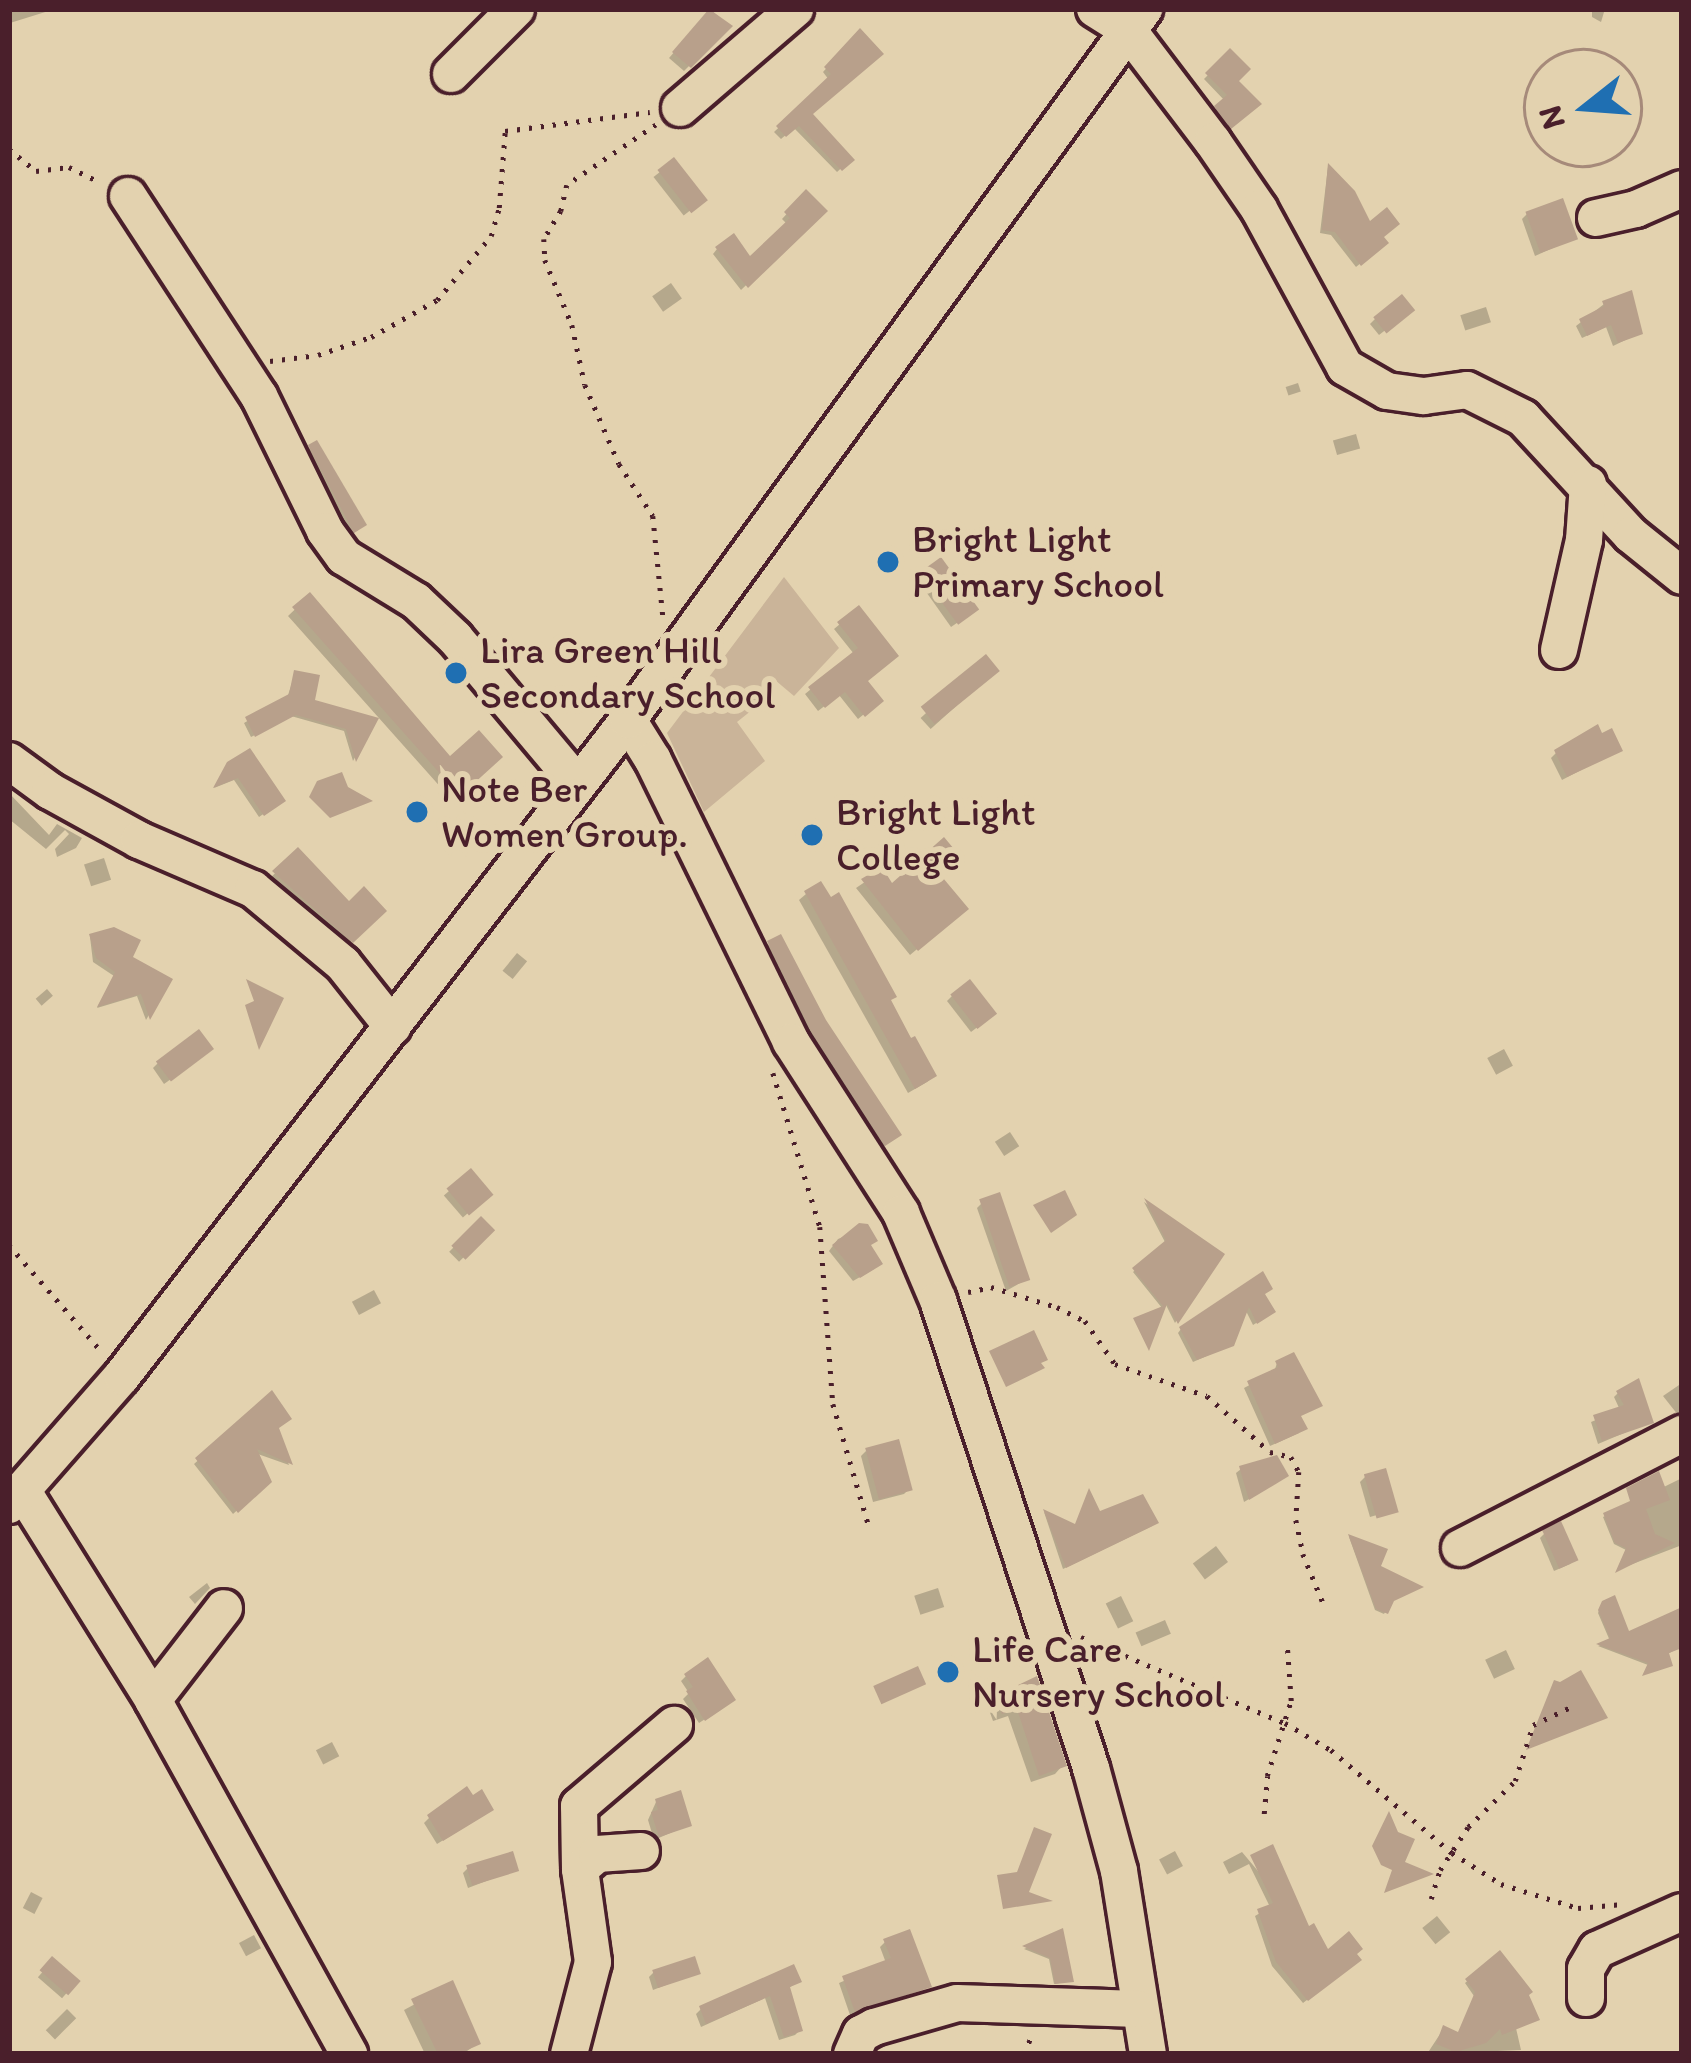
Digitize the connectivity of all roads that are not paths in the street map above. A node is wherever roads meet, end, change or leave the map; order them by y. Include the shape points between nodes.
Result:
1 (516, 9) edge
2 (795, 9) edge
3 (1096, 9) edge
4 (1136, 20) edge
5 (451, 74) dead end
6 (680, 108) road end
7 (1682, 189) edge
8 (128, 196) road end
9 (1596, 218) dead end
10 (1588, 484) junction
11 (1682, 576) edge
12 (1558, 650) dead end
13 (628, 720) junction
14 (9, 760) edge
15 (576, 782) junction
16 (393, 1027) junction
17 (1682, 1434) edge
18 (16, 1497) edge
19 (1460, 1549) dead end
20 (224, 1608) dead end
21 (153, 1700) junction
22 (674, 1725) dead end
23 (641, 1850) dead end
24 (580, 1869) junction
25 (1682, 1912) edge
26 (1586, 1999) dead end
27 (1139, 2009) junction
28 (349, 2054) edge
29 (569, 2054) edge
30 (852, 2054) edge
31 (1148, 2054) edge

1 - 5 street
2 - 6 street
3 - 4 street
4 - 10 street via 1259,209 1345,367 1387,391 1467,390 1490,398 1523,418
4 - 13 street
7 - 9 street
8 - 15 street via 241,365 344,556 455,638
10 - 11 street via 1631,535
10 - 12 street via 1584,540
13 - 15 street
13 - 27 street via 791,1042 902,1213 938,1300 1119,1871
14 - 16 street via 139,840 253,889 343,964
15 - 16 street
16 - 18 street via 122,1376
17 - 19 street
18 - 21 street
20 - 21 street
21 - 28 street
22 - 24 street via 579,1806
23 - 24 street via 597,1854
24 - 29 street via 593,1962
25 - 26 street via 1597,1950 1586,1969
27 - 30 street via 957,2003 874,2027
27 - 31 street

